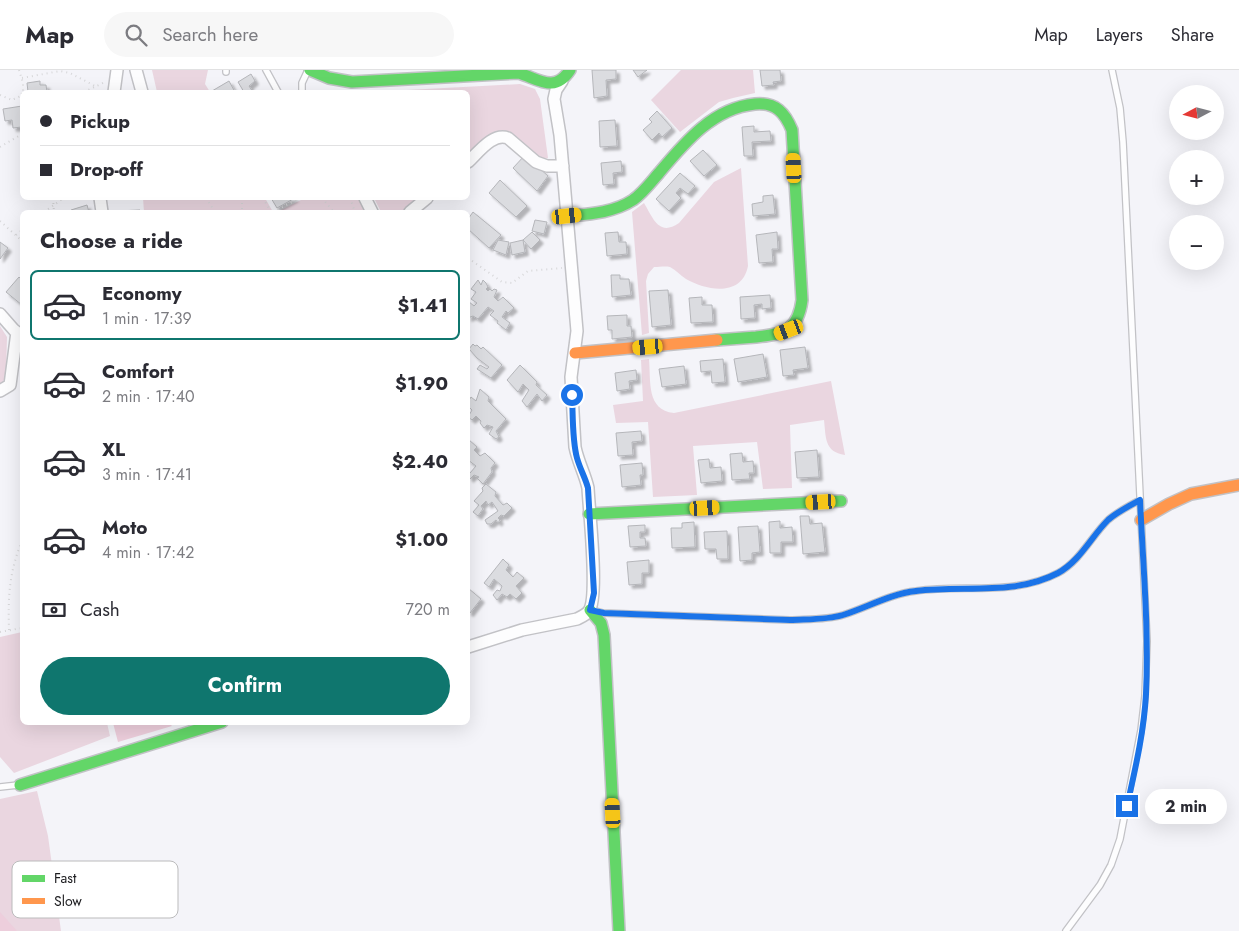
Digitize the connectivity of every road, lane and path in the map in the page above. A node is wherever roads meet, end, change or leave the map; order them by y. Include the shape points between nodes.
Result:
1 (19, 70) edge
2 (136, 70) edge
3 (266, 70) edge
4 (309, 70) edge
5 (569, 70) edge
6 (1112, 70) edge
7 (54, 71) edge
8 (508, 71) edge
9 (117, 73) edge
10 (537, 77) edge
11 (22, 78) junction
12 (562, 81) junction
13 (95, 86) junction
14 (353, 87) edge
15 (23, 90) edge
16 (88, 90) edge
17 (114, 90) edge
18 (141, 90) edge
19 (277, 90) edge
20 (302, 90) edge
21 (0, 95) edge
22 (20, 97) edge
23 (555, 108) junction
24 (20, 135) edge
25 (0, 147) edge
26 (470, 160) edge
27 (563, 166) junction
28 (53, 200) edge
29 (60, 200) edge
30 (296, 200) edge
31 (324, 200) edge
32 (425, 200) edge
33 (53, 204) junction
34 (46, 210) edge
35 (54, 210) edge
36 (276, 210) edge
37 (332, 210) edge
38 (412, 210) edge
39 (567, 216) junction
40 (0, 221) edge
41 (20, 232) edge
42 (16, 235) junction
43 (20, 239) edge
44 (470, 259) edge
45 (572, 267) junction
46 (0, 314) edge
47 (20, 334) edge
48 (575, 353) junction
49 (0, 390) edge
50 (1239, 485) edge
51 (1140, 500) junction
52 (840, 501) dead end
53 (589, 514) junction
54 (1141, 520) junction
55 (20, 546) edge
56 (590, 610) junction
57 (20, 628) edge
58 (9, 630) junction
59 (0, 632) edge
60 (470, 646) edge
61 (212, 725) edge
62 (20, 785) joint
63 (0, 787) edge
64 (619, 931) edge
65 (1066, 931) edge

1 - 11 path
2 - 18 street
3 - 19 lane
4 - 14 street
4 - 20 lane via 304,76
5 - 12 street
6 - 51 lane via 1123,142
7 - 11 path
7 - 13 path via 70,73
8 - 10 street
8 - 14 street
9 - 13 path
9 - 17 street
10 - 12 street via 552,84
10 - 23 street
11 - 15 path
12 - 23 street via 556,90
13 - 16 path
21 - 22 path via 12,100
23 - 27 street
24 - 25 path
26 - 27 street via 495,138 504,137 536,162
27 - 39 street
28 - 33 path
29 - 33 path
30 - 36 path
31 - 37 path
32 - 38 street
33 - 34 path
33 - 35 path
39 - 45 street
39 - 48 street via 598,213 634,200 697,131 732,109 763,103 787,116 792,130 802,300 801,312 794,325 777,335
40 - 42 path
41 - 42 path
42 - 43 path
44 - 45 path via 502,282 512,283 528,271
45 - 48 street via 577,332
46 - 47 street
47 - 49 street via 10,385
48 - 53 street via 571,377 575,447 585,477
50 - 54 street via 1192,494
51 - 54 lane
51 - 56 lane via 1108,521 1077,558 1040,582 1008,587 916,591 888,597 842,616 814,619
52 - 53 street
53 - 56 street via 594,593
54 - 65 lane via 1147,642 1146,696 1134,774 1111,865
55 - 58 path via 11,573
56 - 60 street via 584,616 567,622 522,630
56 - 64 street via 601,623 604,635
57 - 58 path
58 - 59 path
61 - 62 street
62 - 63 lane

